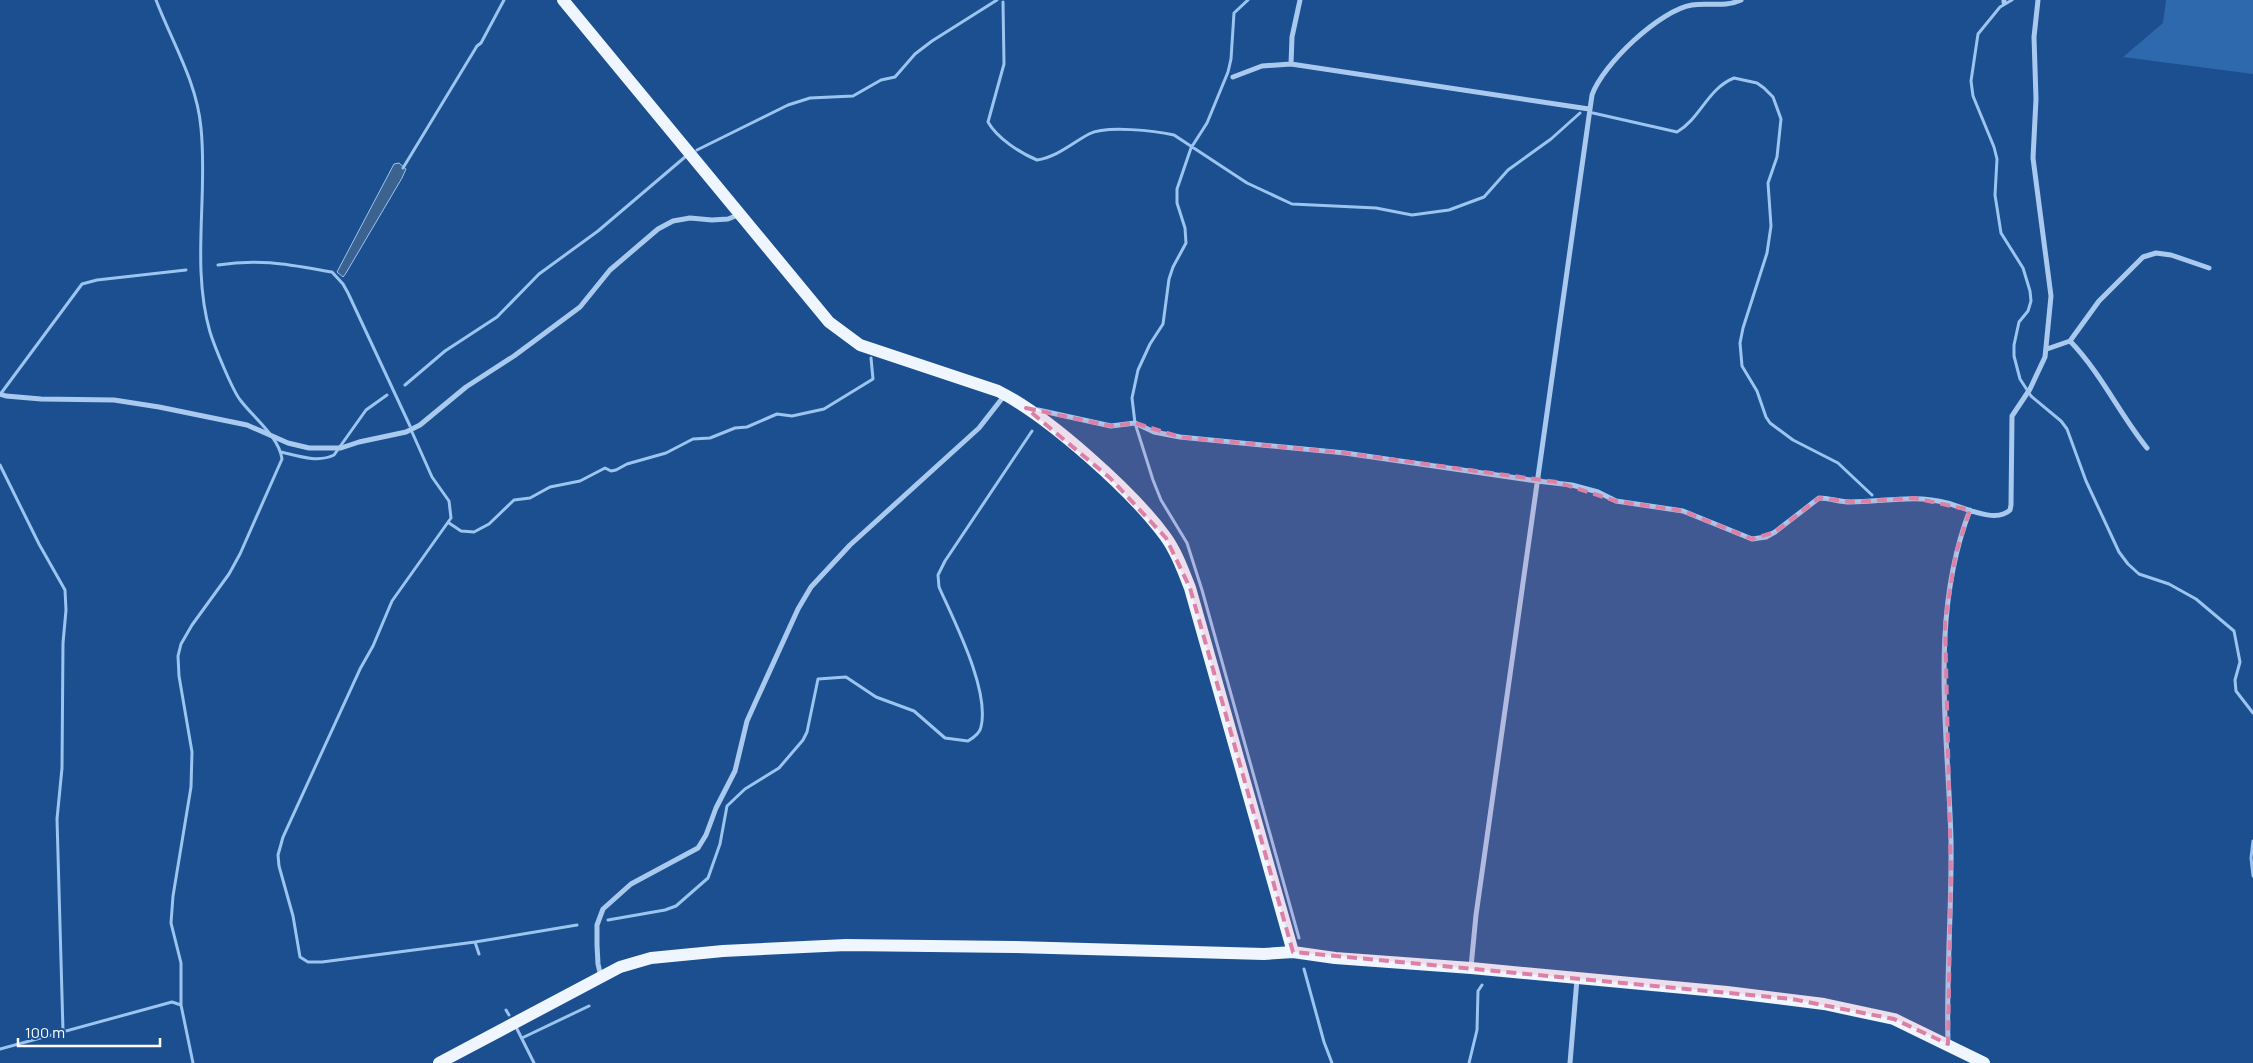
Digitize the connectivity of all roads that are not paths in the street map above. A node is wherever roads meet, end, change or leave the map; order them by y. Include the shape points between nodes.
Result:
1 (563, 0) edge
2 (1300, 0) edge
3 (1741, 0) edge
4 (2038, 0) edge
5 (1290, 64) junction
6 (1233, 77) dead end
7 (1589, 109) junction
8 (739, 214) junction
9 (2209, 268) dead end
10 (2070, 341) junction
11 (2047, 349) junction
12 (0, 394) edge
13 (1005, 395) junction
14 (1026, 408) junction
15 (2147, 448) dead end
16 (1537, 481) junction
17 (1970, 510) junction
18 (1293, 952) junction
19 (1471, 968) junction
20 (601, 977) junction
21 (1577, 979) junction
22 (1948, 1044) junction
23 (439, 1063) edge
24 (1570, 1063) edge
25 (1984, 1063) edge

1 - 8 main road
2 - 5 street
3 - 7 street via 1725,5 1682,8 1650,28 1602,74
4 - 11 street via 2034,37 2036,99 2032,158 2051,281
5 - 6 street via 1262,66
5 - 7 street
7 - 16 street
8 - 12 street via 728,219 690,218 658,229 626,254 580,307 420,424 406,432 341,448 309,448 288,443 247,425 159,407 114,400
8 - 13 main road via 829,322 850,340
9 - 10 street via 2171,255 2156,253 2143,257 2099,301
10 - 11 street
10 - 15 street via 2088,360
11 - 17 street via 2030,389 2013,410 2010,510 1998,515
13 - 14 main road
13 - 20 street via 979,428 850,546 811,587 747,721 735,771 698,848 631,884 602,909 597,945
14 - 16 street via 1111,426 1136,423 1154,432 1171,435 1345,453
14 - 18 main road via 1129,497 1166,538 1181,567 1192,594
16 - 17 street via 1572,485 1616,501 1683,511 1752,539 1775,532 1819,498 1852,502 1914,498 1946,502
16 - 19 street
17 - 22 street via 1956,553 1945,621 1951,890
18 - 19 main road
18 - 20 main road via 809,946 650,958
19 - 21 main road
20 - 23 main road
21 - 22 main road via 1727,992 1853,1008 1894,1019
21 - 24 street
22 - 25 main road

